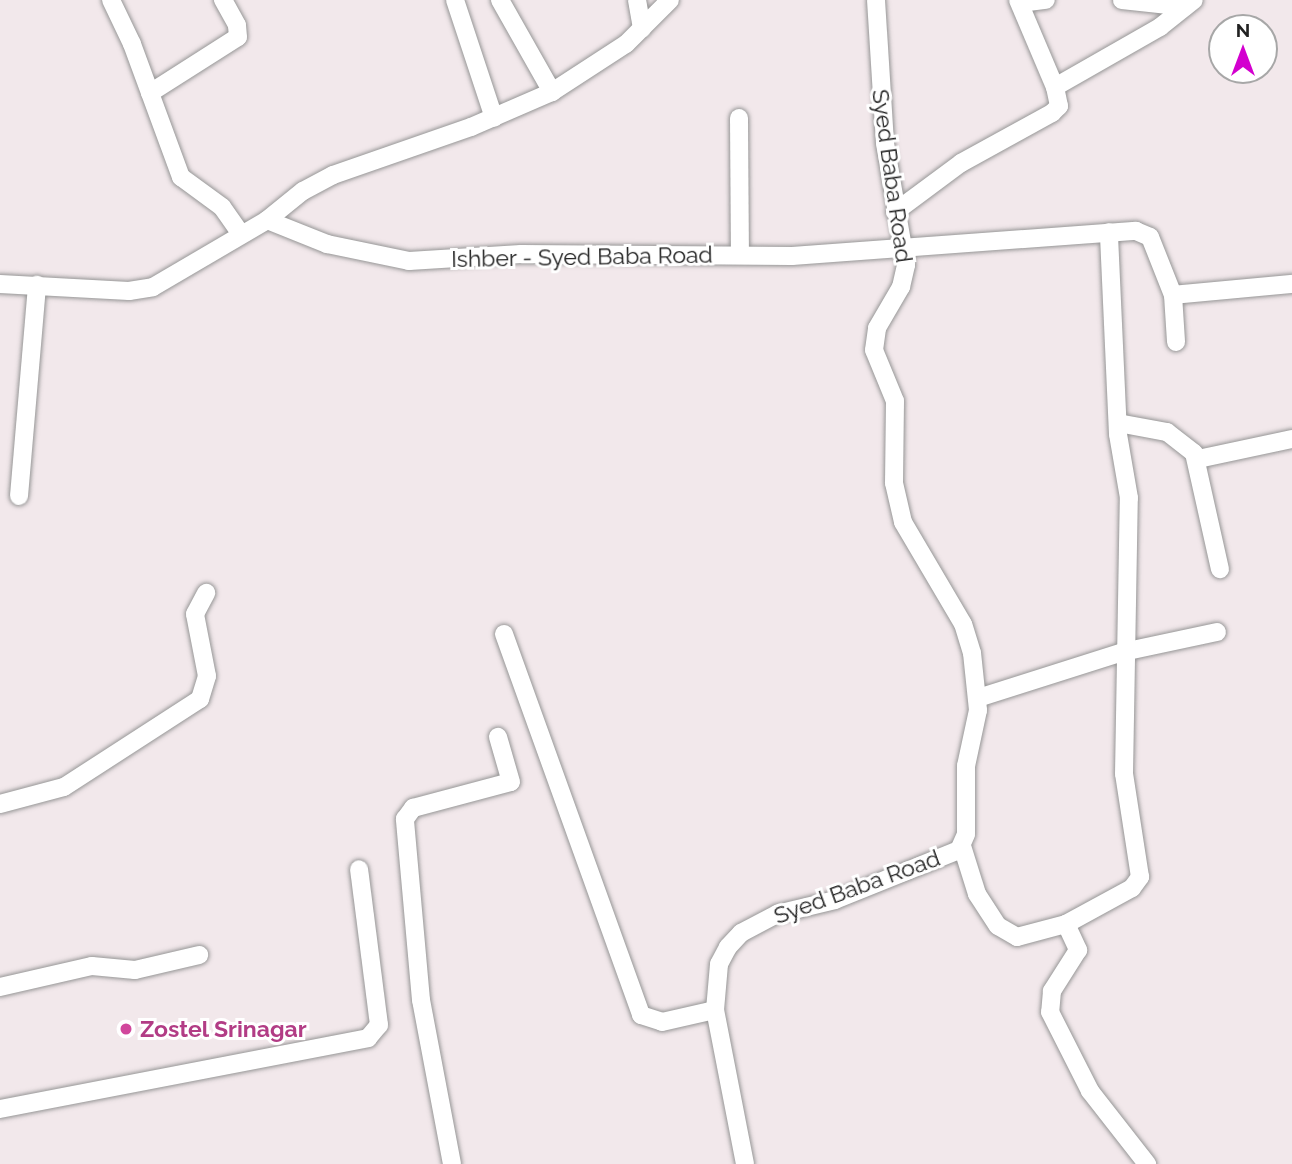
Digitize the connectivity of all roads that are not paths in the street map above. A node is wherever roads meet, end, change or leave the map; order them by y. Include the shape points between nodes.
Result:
1 (111, 0) edge
2 (223, 0) edge
3 (454, 0) edge
4 (500, 0) edge
5 (637, 0) edge
6 (670, 0) edge
7 (876, 0) edge
8 (1045, 0) edge
9 (1122, 0) edge
10 (1019, 1) edge
11 (1190, 4) edge
12 (642, 29) junction
13 (1055, 87) junction
14 (552, 92) junction
15 (150, 93) junction
16 (494, 118) junction
17 (739, 118) dead end
18 (895, 212) junction
19 (267, 220) junction
20 (1108, 232) junction
21 (241, 234) junction
22 (904, 247) junction
23 (740, 255) junction
24 (0, 284) edge
25 (1292, 284) edge
26 (37, 285) junction
27 (1173, 295) junction
28 (1176, 342) dead end
29 (1118, 423) junction
30 (1292, 439) edge
31 (1198, 459) junction
32 (19, 496) dead end
33 (1220, 569) dead end
34 (206, 593) dead end
35 (1217, 632) dead end
36 (504, 634) dead end
37 (1123, 652) junction
38 (978, 698) junction
39 (498, 737) dead end
40 (0, 804) edge
41 (962, 846) junction
42 (359, 869) dead end
43 (1066, 924) junction
44 (199, 955) dead end
45 (0, 987) edge
46 (715, 1010) junction
47 (0, 1109) edge
48 (452, 1164) edge
49 (745, 1164) edge
50 (1147, 1164) edge

1 - 15 street
2 - 15 street via 237,25 238,37
3 - 16 street
4 - 14 street
5 - 12 street
6 - 12 street
7 - 18 street, Syed Baba Road via 880,95
8 - 10 street
9 - 11 street
10 - 13 street
11 - 13 street via 1160,27
12 - 14 street
13 - 18 street via 1059,106 1052,113 961,163
14 - 16 street
15 - 21 street via 181,177 222,207
16 - 19 street via 333,175 303,191
17 - 23 street
18 - 22 street, Syed Baba Road
19 - 21 street
19 - 23 street, Ishber - Syed Baba Road via 327,244 409,261 521,254
20 - 22 street, Ishber - Syed Baba Road
20 - 27 street, Ishber - Syed Baba Road via 1146,233
20 - 29 street
21 - 26 street via 141,290
22 - 23 street, Ishber - Syed Baba Road
22 - 38 street, Syed Baba Road via 905,277 874,340 895,401 896,498 914,541 968,637
24 - 26 street
25 - 27 street
26 - 32 street
27 - 28 street
29 - 31 street via 1167,432
29 - 37 street via 1129,498
30 - 31 street
31 - 33 street
34 - 40 street via 195,614 207,676 200,699 64,787
35 - 37 street
36 - 46 street via 642,1015 662,1022
37 - 38 street
37 - 43 street via 1124,774 1140,877 1132,888
38 - 41 street, Syed Baba Road via 966,766
39 - 48 street via 511,782 413,808 405,819 421,1000
41 - 43 street via 977,894 1007,934 1025,938
41 - 46 street, Syed Baba Road via 835,900 777,914 741,933 719,964
42 - 47 street via 379,1025 368,1038
43 - 50 street via 1078,950 1052,991 1050,1012 1090,1091
44 - 45 street via 135,970 92,966
46 - 49 street, Syed Baba Road

